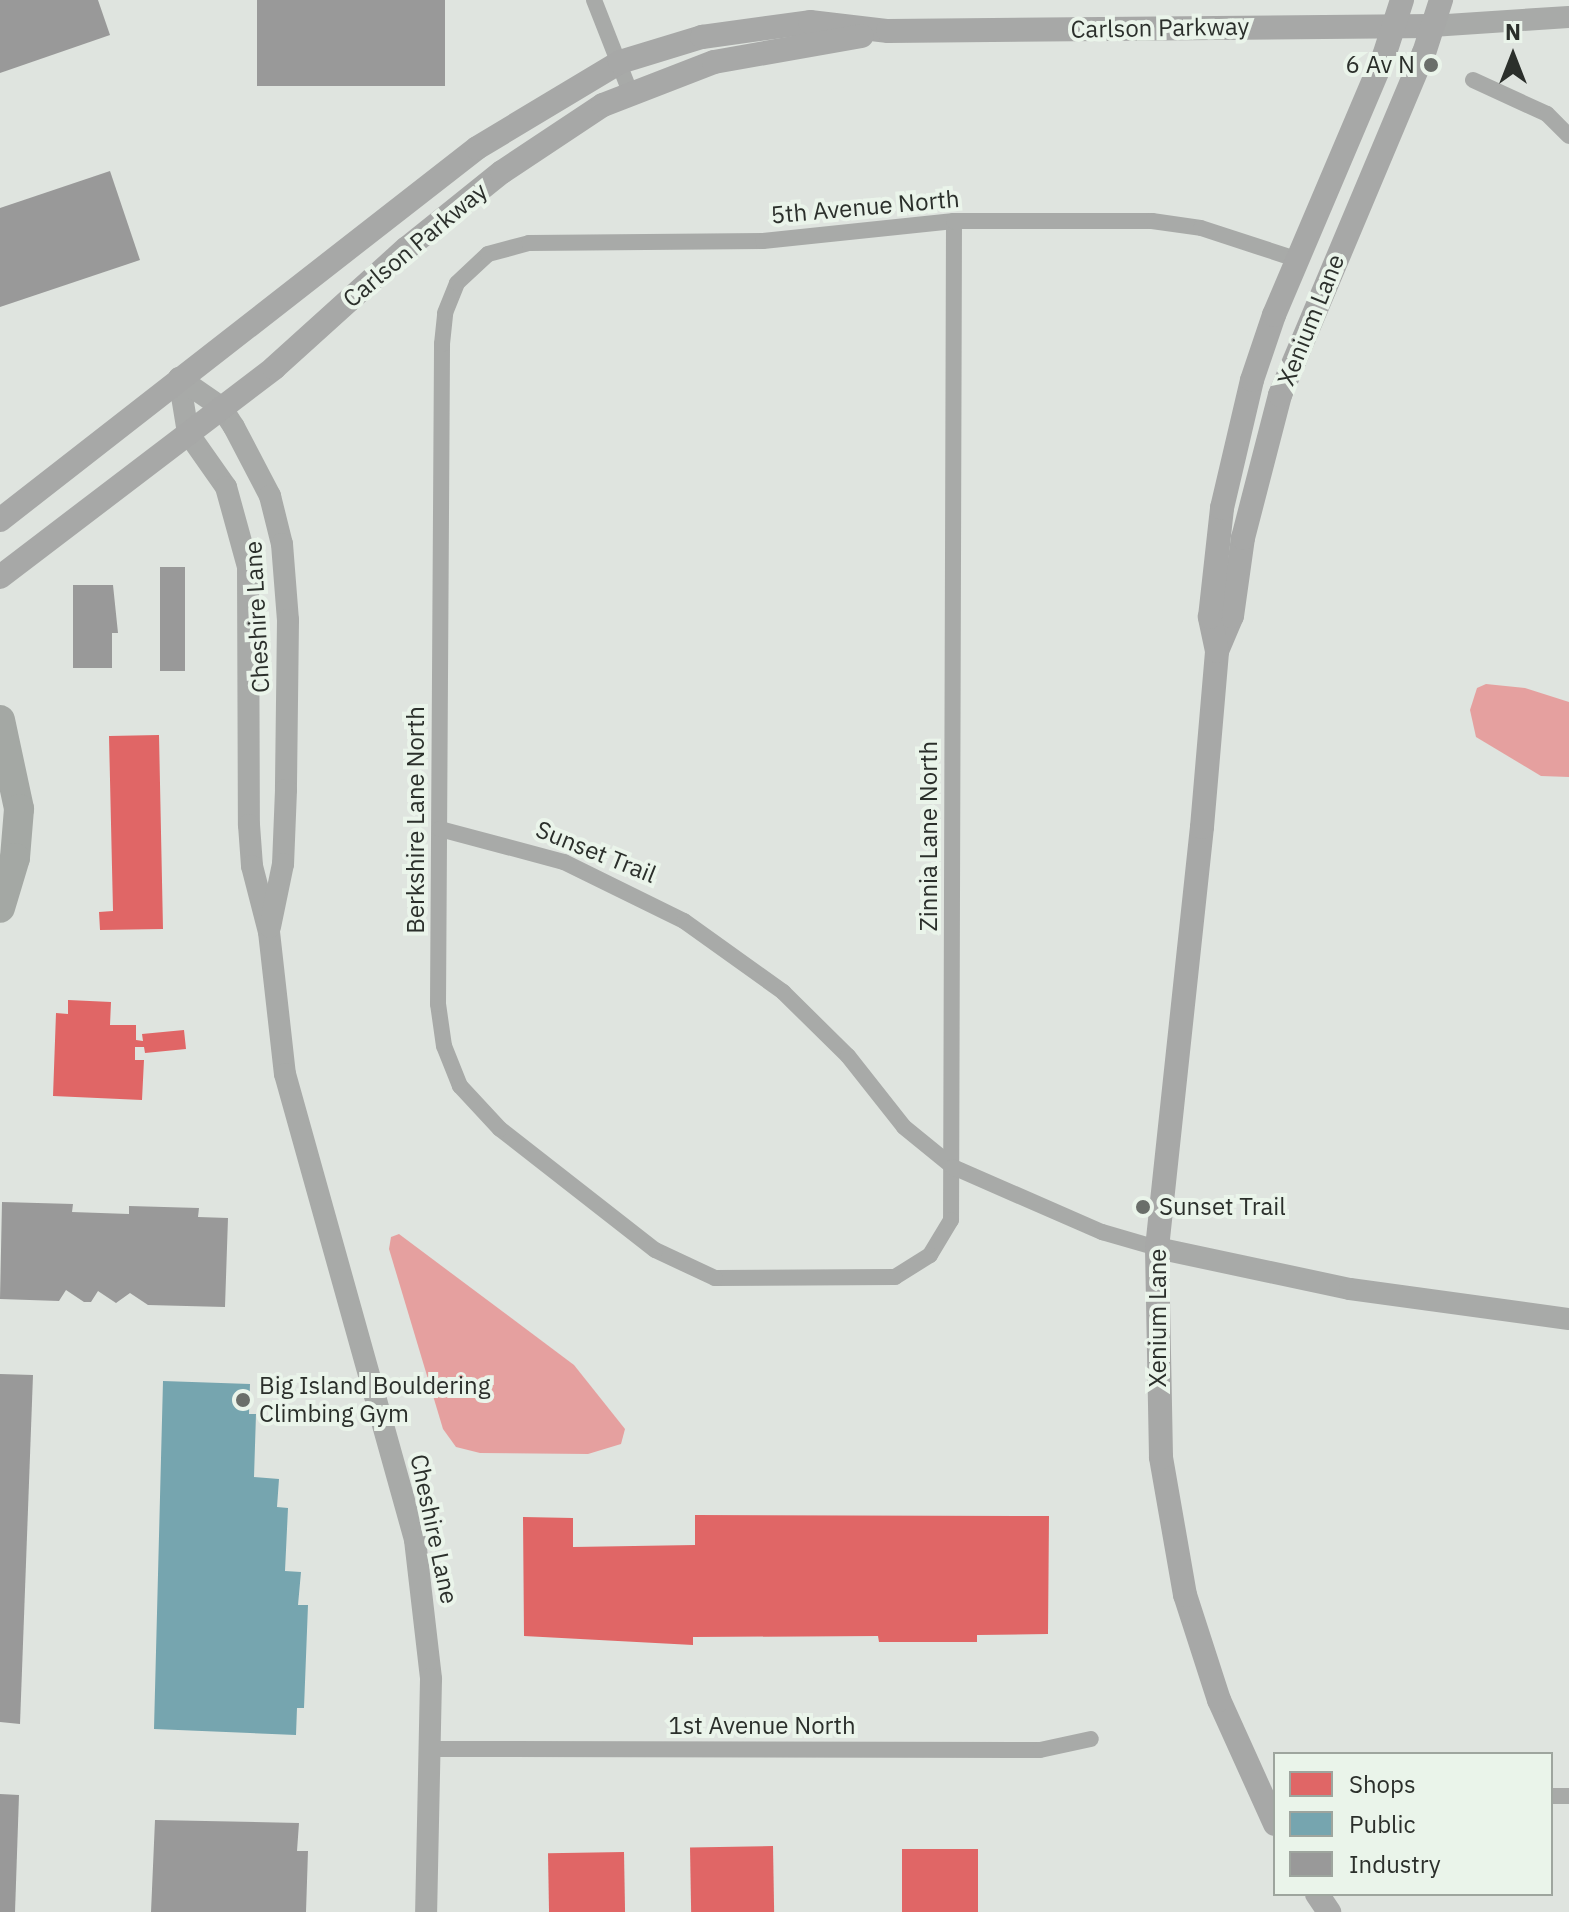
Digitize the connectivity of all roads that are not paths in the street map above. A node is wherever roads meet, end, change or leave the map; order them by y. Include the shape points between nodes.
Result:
1 (594, 0) edge
2 (1402, 0) edge
3 (1441, 0) edge
4 (1569, 17) edge
5 (1394, 25) junction
6 (1432, 26) junction
7 (888, 31) junction
8 (620, 62) junction
9 (1473, 80) dead end
10 (630, 92) junction
11 (1569, 136) edge
12 (954, 221) junction
13 (529, 243) joint
14 (1296, 259) junction
15 (179, 378) junction
16 (221, 407) junction
17 (188, 433) junction
18 (0, 520) edge
19 (0, 577) edge
20 (1217, 651) junction
21 (0, 720) edge
22 (440, 829) junction
23 (0, 908) edge
24 (269, 932) junction
25 (953, 1167) junction
26 (1157, 1248) junction
27 (747, 1281) joint
28 (1569, 1319) edge
29 (1091, 1739) dead end
30 (432, 1749) junction
31 (1273, 1819) edge
32 (426, 1912) edge

1 - 8 street
2 - 5 main road, Xenium Lane
3 - 6 main road, Xenium Lane
4 - 6 street
5 - 6 main road, Carlson Parkway
5 - 7 main road, Carlson Parkway
5 - 14 main road, Xenium Lane
6 - 20 main road, Xenium Lane via 1280,395 1243,538 1232,616
7 - 8 main road, Carlson Parkway via 810,22 702,37
7 - 10 main road, Carlson Parkway via 714,62
8 - 10 street
8 - 15 main road, Carlson Parkway via 477,148
9 - 11 street via 1547,114
10 - 16 main road, Carlson Parkway via 502,172
12 - 13 street, 5th Avenue North via 895,223 763,241
12 - 14 street, 5th Avenue North via 1152,221 1201,228
12 - 25 street, Zinnia Lane North
13 - 22 street, Berkshire Lane North via 488,254 457,283 445,313
14 - 20 main road, Xenium Lane via 1252,380 1222,508 1210,617
15 - 16 street, Cheshire Lane
15 - 17 street, Cheshire Lane
15 - 18 main road, Carlson Parkway
16 - 17 main road, Carlson Parkway
16 - 24 street, Cheshire Lane via 270,496 284,563 283,864
17 - 19 main road, Carlson Parkway
17 - 24 street, Cheshire Lane via 226,487 248,567 249,825 252,866
20 - 26 main road, Xenium Lane
21 - 23 highway via 17,784 19,828
22 - 25 street, Sunset Trail via 564,862 642,897 720,944 807,1015 848,1056 904,1127
22 - 27 street, Berkshire Lane North via 439,1018 460,1086 500,1129 655,1250 704,1275
24 - 30 street, Cheshire Lane via 285,1074 415,1540 426,1609
25 - 26 street, Sunset Trail via 1102,1232
25 - 27 street, Zinnia Lane North via 948,1228 915,1268 882,1280
26 - 28 street, Sunset Trail via 1350,1289
26 - 31 main road, Xenium Lane via 1158,1417 1167,1511 1198,1643
29 - 30 street, 1st Avenue North via 1040,1750
30 - 32 street, Cheshire Lane

